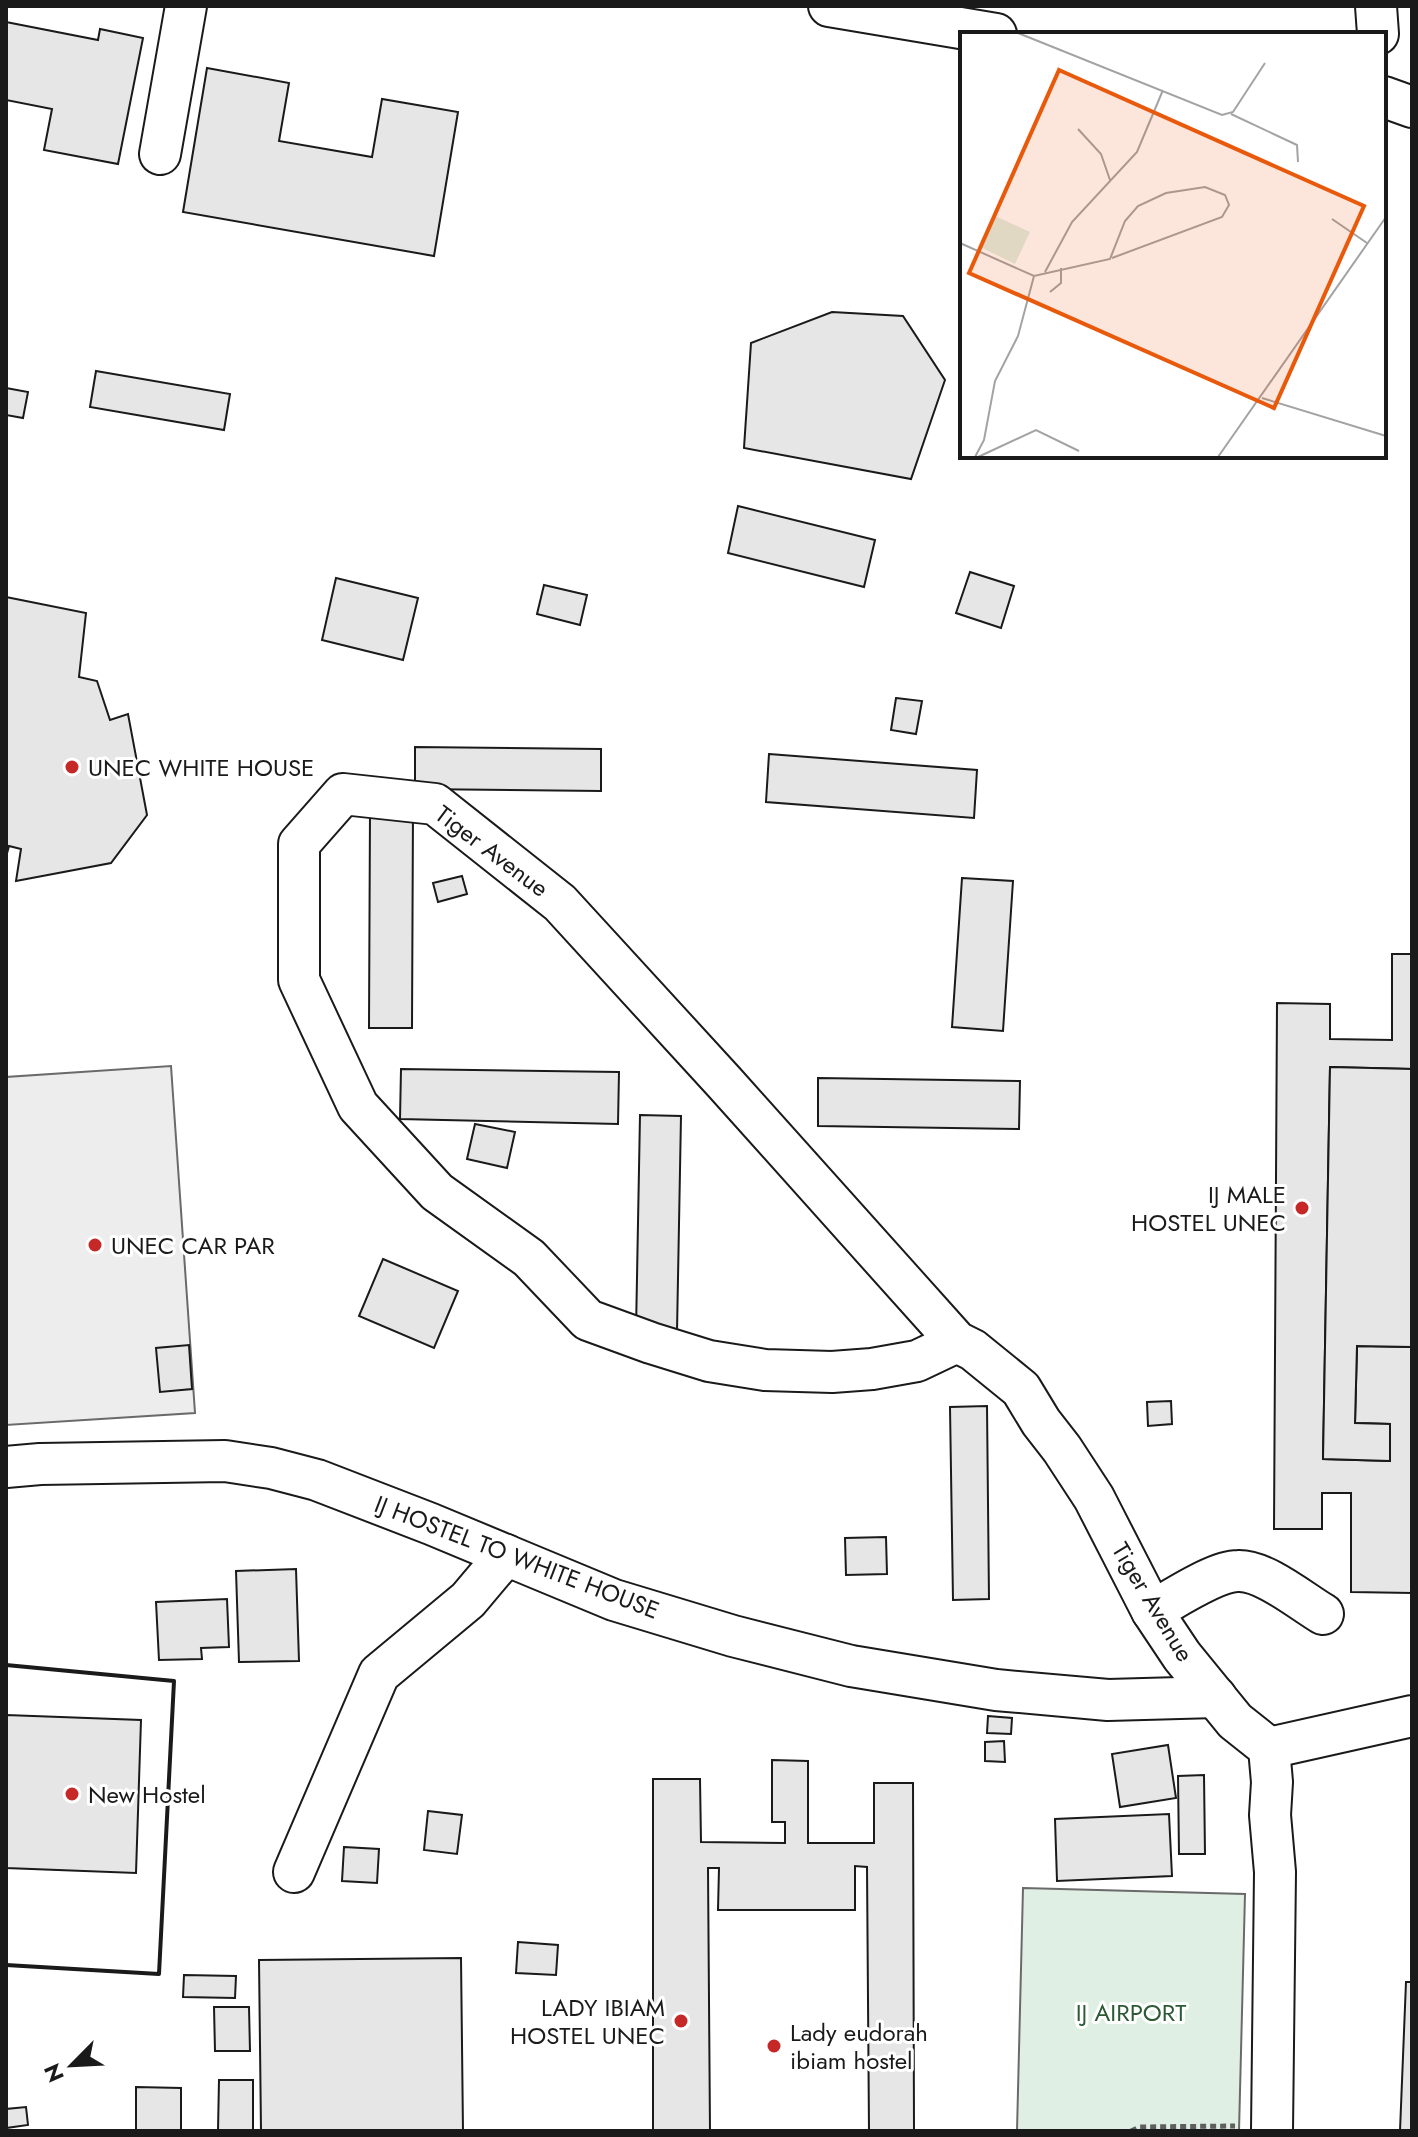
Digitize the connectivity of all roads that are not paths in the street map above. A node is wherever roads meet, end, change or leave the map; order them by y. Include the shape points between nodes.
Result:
1 (186, 6) edge
2 (829, 6) edge
3 (1376, 6) edge
4 (984, 32) edge
5 (1378, 32) edge
6 (1386, 97) edge
7 (1412, 107) edge
8 (160, 154) dead end
9 (957, 1342) junction
10 (6, 1467) edge
11 (506, 1555) junction
12 (1152, 1611) junction
13 (1323, 1614) dead end
14 (1216, 1697) junction
15 (1412, 1716) edge
16 (1269, 1748) junction
17 (294, 1872) dead end
18 (1272, 2129) edge

1 - 8 street
2 - 4 street
3 - 5 street
6 - 7 street
9 - 9 street, Tiger Avenue via 917,1361 872,1369 765,1370 709,1361 588,1320 529,1258 437,1192 358,1106 299,980 299,844 343,794 435,804 560,903
9 - 12 street, Tiger Avenue via 1021,1389 1094,1498
10 - 11 street, IJ HOSTEL TO WHITE HOUSE via 225,1461 271,1468 317,1480
11 - 14 street, IJ HOSTEL TO WHITE HOUSE via 614,1600 851,1666 996,1690 1094,1699
11 - 17 street via 468,1600 379,1674
12 - 13 street via 1204,1582 1237,1571 1266,1579
12 - 14 street, Tiger Avenue
14 - 16 street, Tiger Avenue via 1235,1721
15 - 16 street
16 - 18 street via 1275,1872

